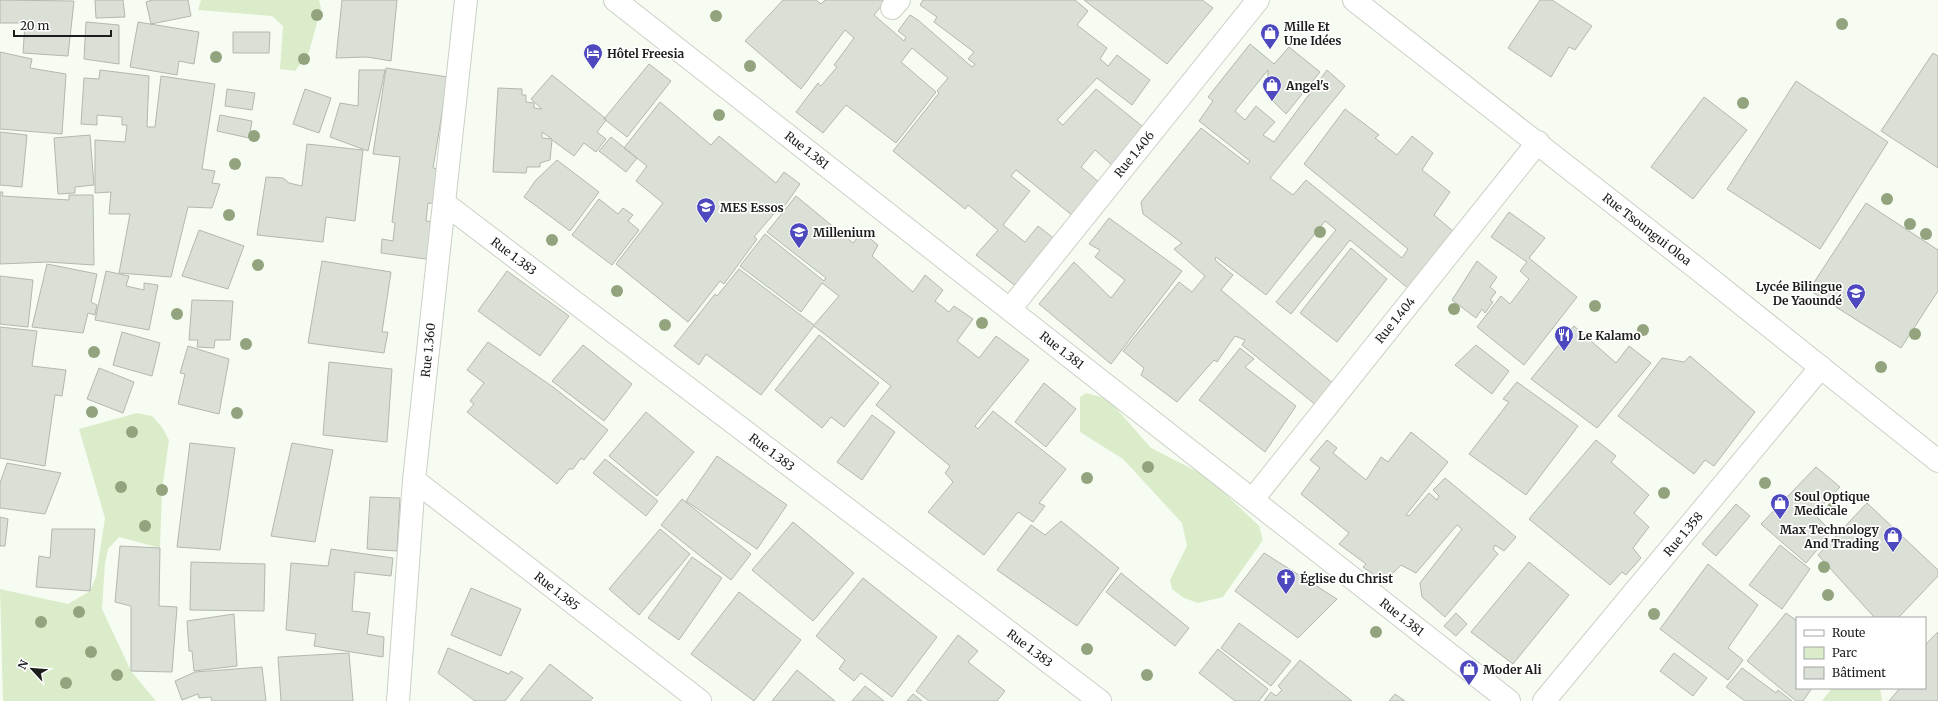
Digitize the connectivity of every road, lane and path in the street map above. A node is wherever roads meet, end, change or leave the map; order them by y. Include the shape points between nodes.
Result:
1 (466, 0) edge
2 (615, 0) edge
3 (1258, 0) edge
4 (1354, 0) edge
5 (1538, 142) junction
6 (444, 203) junction
7 (1010, 308) junction
8 (1821, 367) junction
9 (1938, 461) edge
10 (414, 480) junction
11 (1253, 499) junction
12 (398, 701) edge
13 (700, 701) edge
14 (1100, 701) edge
15 (1508, 701) edge
16 (1544, 701) edge

1 - 6 street, Rue 1.360
2 - 7 street, Rue 1.381
3 - 7 street, Rue 1.406
4 - 5 street, Rue Tsoungui Oloa
5 - 8 street, Rue Tsoungui Oloa
5 - 11 street, Rue 1.404
6 - 10 street, Rue 1.360
6 - 14 street, Rue 1.383
7 - 11 street, Rue 1.381
8 - 9 street, Rue Tsoungui Oloa
8 - 16 street, Rue 1.358
10 - 12 street, Rue 1.360
10 - 13 street, Rue 1.385
11 - 15 street, Rue 1.381

